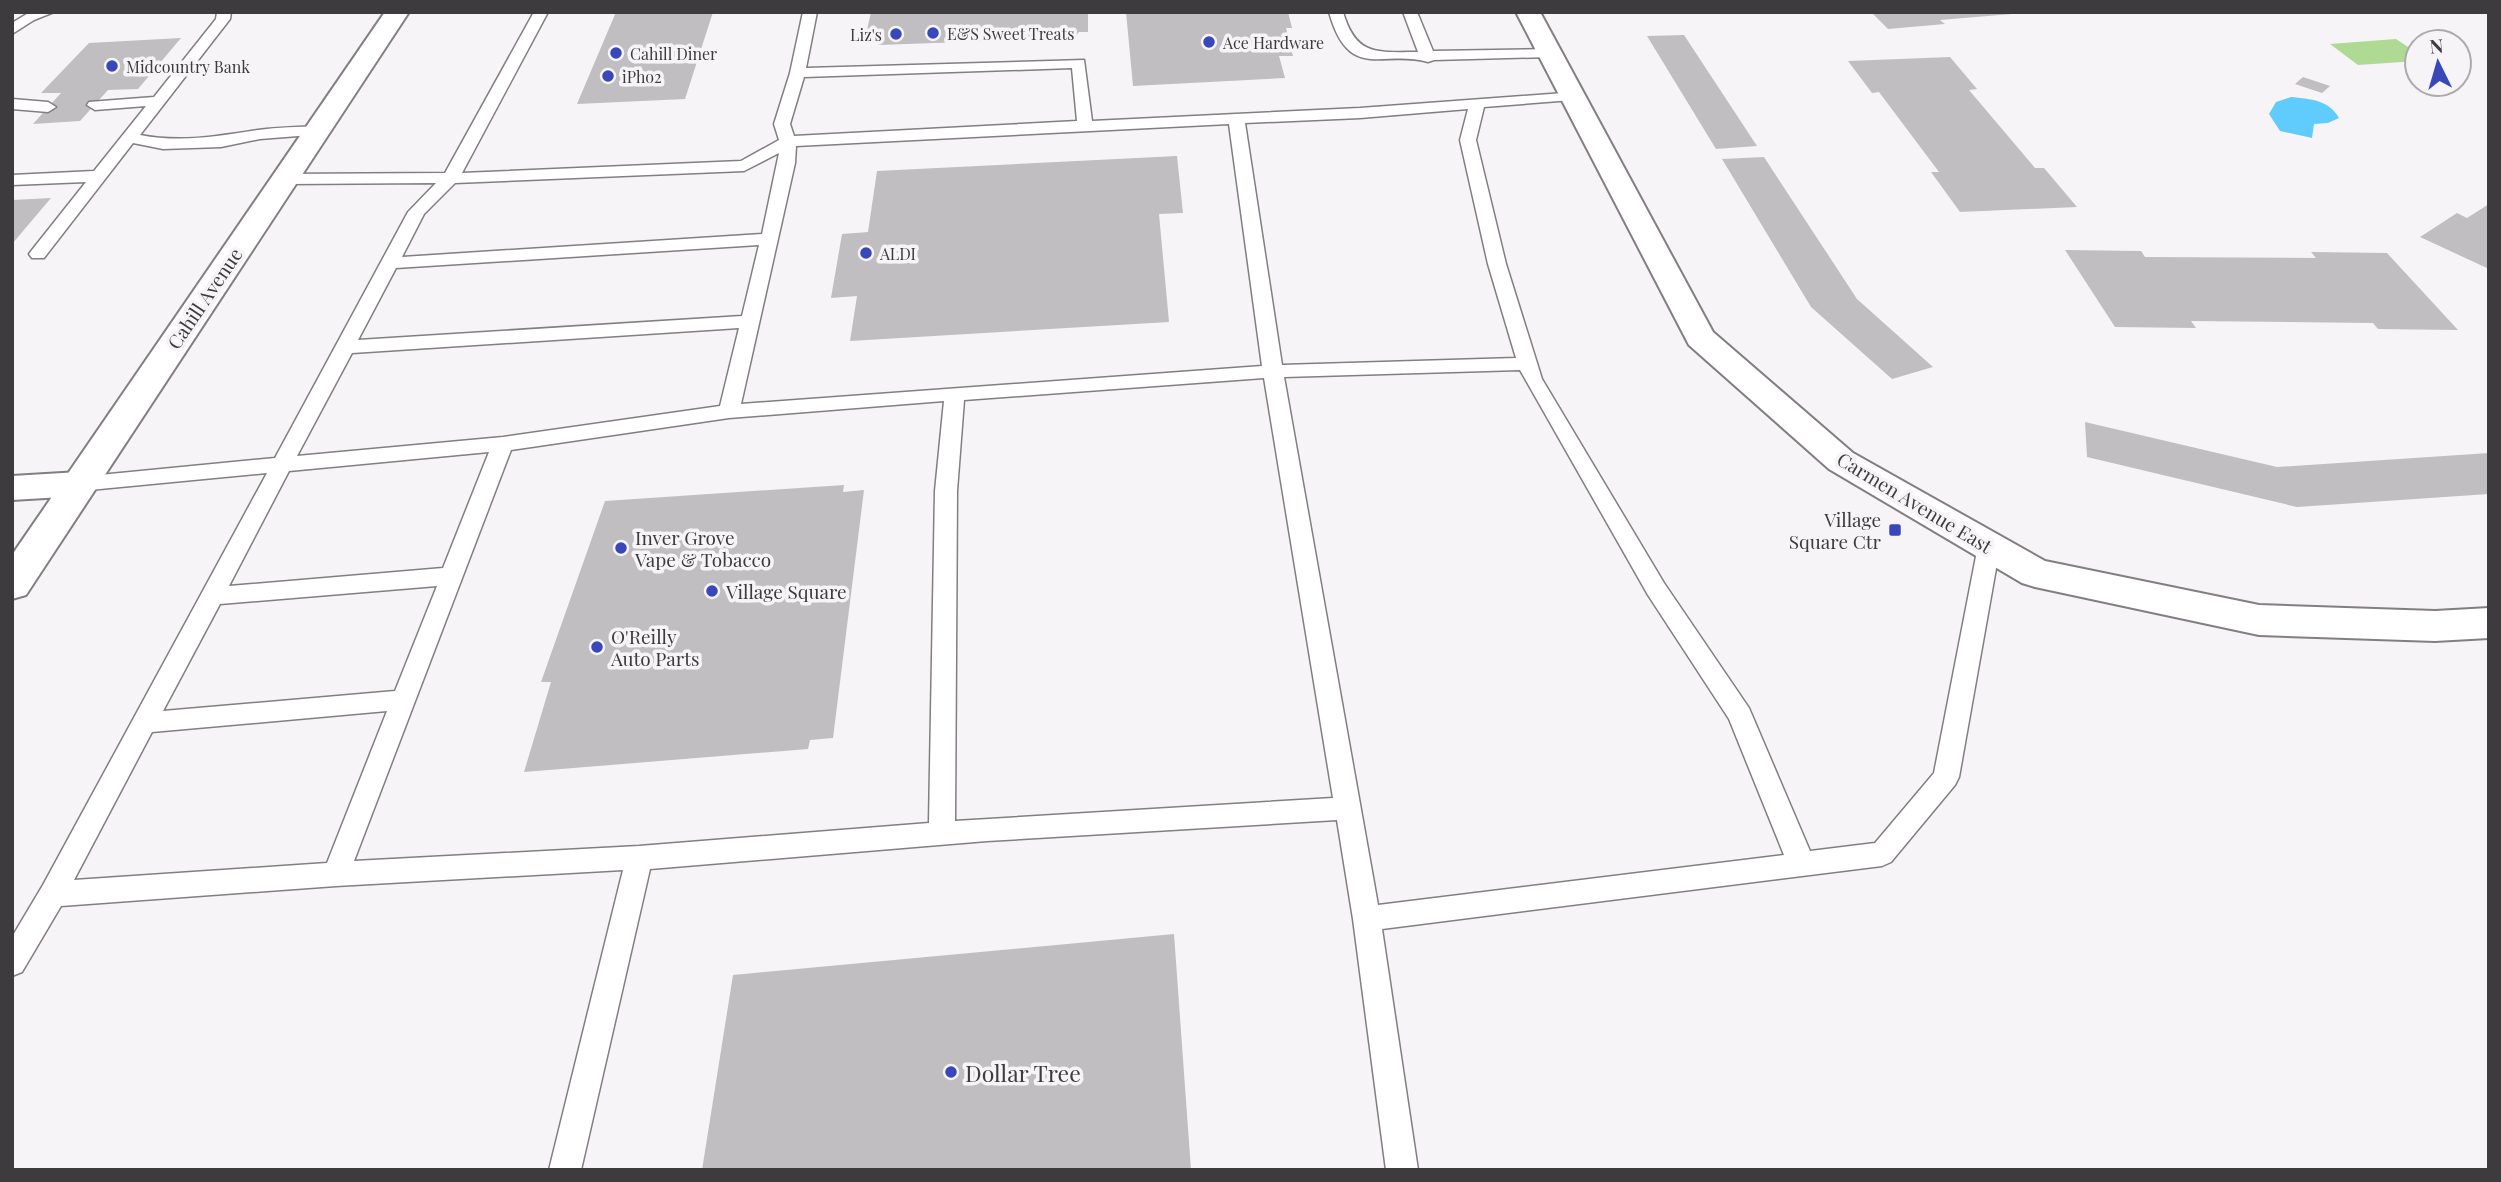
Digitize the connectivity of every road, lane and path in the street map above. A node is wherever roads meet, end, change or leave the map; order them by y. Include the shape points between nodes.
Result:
1 (47, 12) edge
2 (224, 12) edge
3 (397, 12) edge
4 (541, 12) edge
5 (810, 12) edge
6 (1336, 12) edge
7 (1410, 12) edge
8 (1528, 12) edge
9 (12, 30) edge
10 (1549, 52) junction
11 (1428, 58) junction
12 (798, 73) junction
13 (1572, 96) junction
14 (159, 101) junction
15 (1477, 103) junction
16 (12, 104) edge
17 (95, 105) dead end
18 (48, 107) dead end
19 (1236, 119) junction
20 (1085, 125) junction
21 (318, 131) junction
22 (130, 138) junction
23 (788, 142) junction
24 (100, 176) junction
25 (451, 178) junction
26 (285, 179) junction
27 (12, 180) edge
28 (768, 239) junction
29 (38, 254) dead end
30 (390, 263) junction
31 (751, 321) junction
32 (345, 348) junction
33 (1527, 364) junction
34 (1273, 371) junction
35 (955, 394) junction
36 (729, 411) junction
37 (503, 444) junction
38 (282, 465) junction
39 (79, 484) junction
40 (12, 488) edge
41 (1989, 546) junction
42 (452, 576) junction
43 (12, 585) edge
44 (213, 596) junction
45 (2489, 623) edge
46 (403, 700) junction
47 (144, 723) junction
48 (1348, 808) junction
49 (942, 834) junction
50 (639, 858) junction
51 (1801, 863) junction
52 (335, 874) junction
53 (53, 894) junction
54 (1367, 919) junction
55 (12, 963) edge
56 (565, 1170) edge
57 (1402, 1170) edge

1 - 9 lane via 29,17
2 - 14 lane
3 - 21 street, Cahill Avenue
4 - 25 lane
5 - 12 lane
6 - 11 lane via 1344,39 1359,51 1376,57
7 - 11 lane
8 - 10 street, Carmen Avenue East
10 - 11 lane
10 - 13 street, Carmen Avenue East
12 - 20 lane via 1079,63
12 - 23 lane via 782,124
13 - 15 lane
13 - 41 street, Carmen Avenue East via 1700,338 1841,461
14 - 17 lane
14 - 22 lane
15 - 19 lane
15 - 33 lane via 1468,140 1497,264
16 - 18 lane
19 - 20 lane
19 - 34 lane
20 - 23 lane
21 - 22 lane via 260,134 221,142 163,144
21 - 26 street, Cahill Avenue
22 - 24 lane
23 - 25 lane via 744,166
23 - 28 lane
24 - 27 lane
24 - 29 lane
25 - 26 lane
25 - 30 lane via 417,212
26 - 39 street, Cahill Avenue
28 - 30 lane
28 - 31 lane
30 - 32 lane
31 - 32 lane
31 - 36 lane
32 - 38 lane
33 - 34 lane
33 - 51 lane via 1656,589 1740,715
34 - 35 lane
34 - 48 lane
35 - 36 lane
35 - 49 lane via 946,491
36 - 37 lane
37 - 38 lane
37 - 42 lane
38 - 39 lane
38 - 44 lane
39 - 40 street
39 - 43 street, Cahill Avenue
41 - 45 street, Carmen Avenue East via 2035,573 2259,620 2435,626
41 - 51 lane via 1946,777 1882,854
42 - 44 lane
42 - 46 lane
44 - 47 lane
46 - 47 lane
46 - 52 lane
47 - 53 lane
48 - 49 lane
48 - 54 lane
49 - 50 lane
50 - 52 lane
50 - 56 lane
51 - 54 lane
52 - 53 lane
53 - 55 lane
54 - 57 lane

